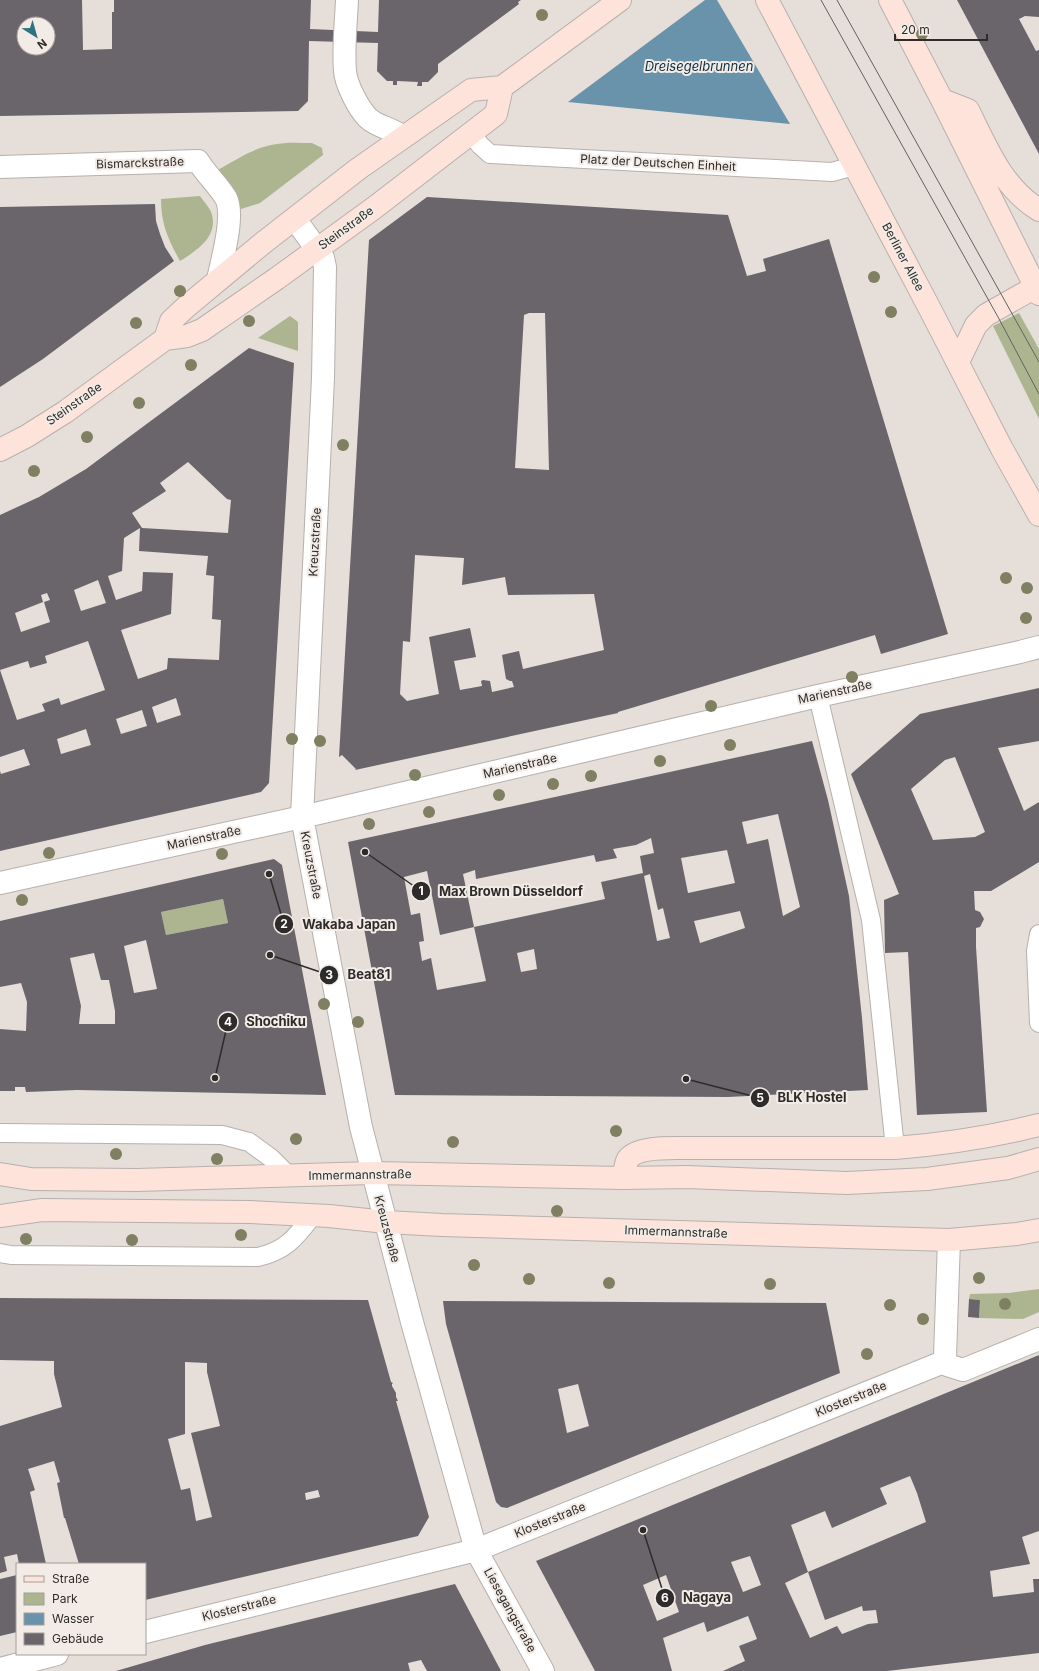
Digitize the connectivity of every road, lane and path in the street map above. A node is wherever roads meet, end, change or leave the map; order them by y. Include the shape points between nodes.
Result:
1 (347, 0) edge
2 (620, 0) edge
3 (766, 0) edge
4 (890, 0) edge
5 (502, 87) junction
6 (942, 100) junction
7 (471, 133) junction
8 (403, 137) junction
9 (854, 166) junction
10 (0, 167) edge
11 (1039, 210) edge
12 (295, 219) junction
13 (317, 249) junction
14 (218, 280) junction
15 (1038, 289) edge
16 (165, 339) junction
17 (958, 362) junction
18 (0, 450) edge
19 (1039, 515) edge
20 (1039, 647) edge
21 (818, 696) junction
22 (302, 817) junction
23 (0, 883) edge
24 (1039, 934) edge
25 (1039, 1023) edge
26 (1039, 1125) edge
27 (0, 1133) edge
28 (895, 1148) junction
29 (1039, 1159) edge
30 (372, 1173) junction
31 (0, 1174) edge
32 (288, 1175) junction
33 (623, 1178) junction
34 (313, 1215) junction
35 (0, 1216) edge
36 (386, 1222) junction
37 (1039, 1230) edge
38 (949, 1240) junction
39 (0, 1252) edge
40 (1039, 1340) edge
41 (941, 1363) junction
42 (476, 1550) junction
43 (146, 1632) edge
44 (53, 1655) edge
45 (0, 1669) edge
46 (543, 1671) edge

1 - 8 street via 344,72 348,86 368,118
2 - 5 street
3 - 9 street, Berliner Allee
4 - 6 street
5 - 7 street, Steinstraße via 496,114
5 - 8 street via 471,90
6 - 11 street via 968,110 1004,179
6 - 15 street
7 - 9 lane, Platz der Deutschen Einheit via 490,154 832,172
7 - 13 street, Steinstraße
8 - 12 street
9 - 17 street, Berliner Allee
10 - 14 street, Bismarckstraße via 198,161 226,199 230,213 229,230
12 - 13 street, Kreuzstraße
12 - 14 street
13 - 16 street, Steinstraße via 202,330 187,336
13 - 22 street, Kreuzstraße via 325,267 323,378
14 - 16 street via 172,321
15 - 17 street via 986,315 976,325
16 - 18 street, Steinstraße via 65,412
17 - 19 street, Berliner Allee
20 - 21 street, Marienstraße
21 - 22 street, Marienstraße
21 - 28 lane via 871,920
22 - 23 street, Marienstraße
22 - 30 street, Kreuzstraße
24 - 25 lane via 1036,951
26 - 28 street via 995,1136
27 - 32 lane via 222,1135 249,1142
28 - 33 street via 654,1149 636,1154 628,1160
29 - 33 street, Immermannstraße via 1008,1168 927,1180 847,1183 687,1177
30 - 32 street, Immermannstraße
30 - 33 street, Immermannstraße
30 - 36 street, Kreuzstraße
31 - 32 street, Immermannstraße via 31,1179 137,1180
34 - 35 street, Immermannstraße via 42,1210
34 - 36 street, Immermannstraße
34 - 39 lane via 295,1238 271,1254 258,1257 11,1255
36 - 38 street, Immermannstraße
36 - 42 street, Kreuzstraße
37 - 38 street, Immermannstraße
38 - 41 street via 945,1357
40 - 41 street via 963,1370
41 - 42 street, Klosterstraße
42 - 43 street, Klosterstraße
42 - 46 street, Liesegangstraße
44 - 45 street

